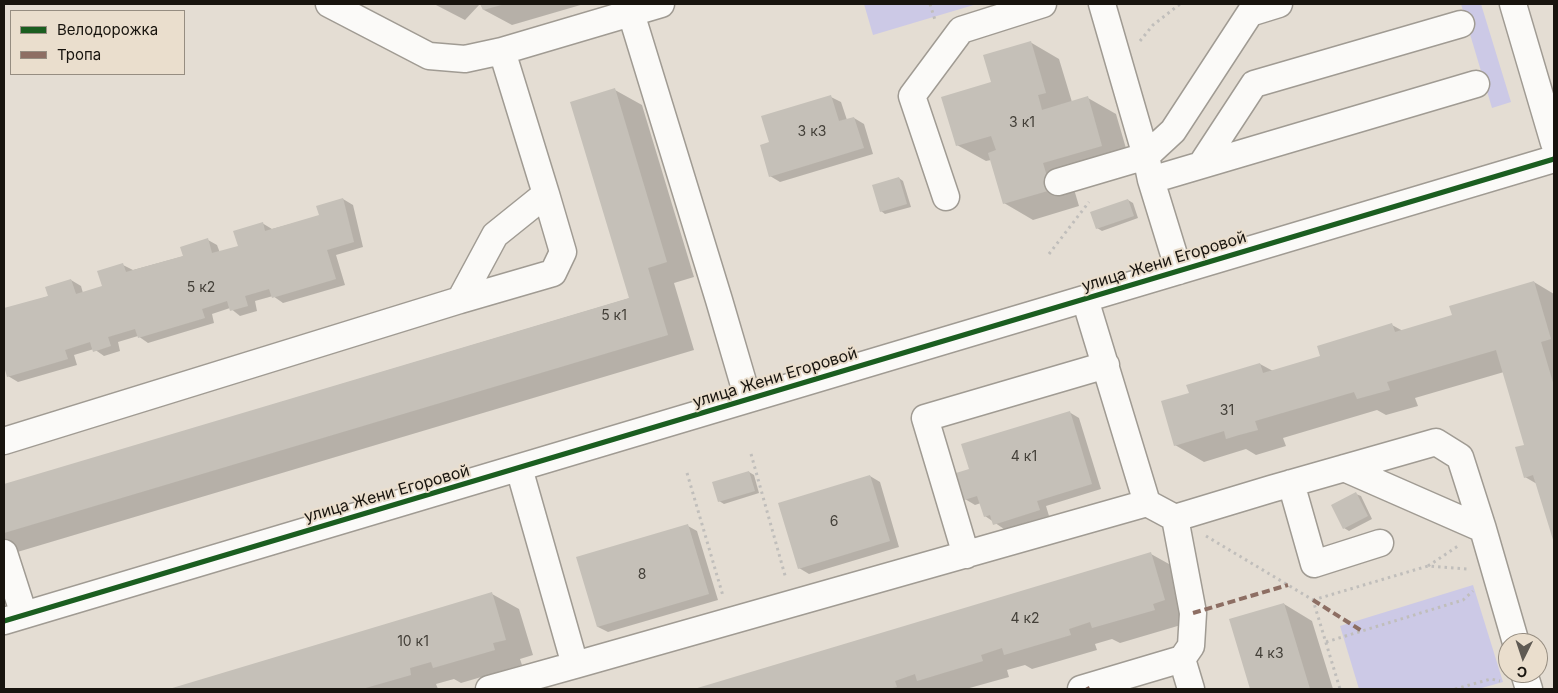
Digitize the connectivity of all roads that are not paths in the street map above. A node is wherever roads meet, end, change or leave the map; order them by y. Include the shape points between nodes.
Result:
1 (329, 4) edge
2 (661, 4) edge
3 (1043, 4) edge
4 (1102, 4) edge
5 (1279, 4) edge
6 (1514, 4) edge
7 (631, 12) junction
8 (1461, 24) dead end
9 (502, 51) junction
10 (1476, 84) dead end
11 (1554, 144) edge
12 (1554, 159) edge
13 (1201, 165) junction
14 (1149, 168) junction
15 (1058, 182) dead end
16 (546, 194) junction
17 (946, 197) dead end
18 (1179, 271) junction
19 (1085, 299) junction
20 (460, 300) junction
21 (1106, 365) junction
22 (748, 399) junction
23 (4, 441) edge
24 (519, 468) junction
25 (1344, 468) junction
26 (1291, 483) junction
27 (1148, 503) junction
28 (1176, 518) junction
29 (1484, 529) junction
30 (1380, 544) dead end
31 (4, 553) edge
32 (966, 554) junction
33 (14, 618) edge
34 (1513, 633) edge
35 (1182, 659) junction
36 (575, 665) junction
37 (1119, 684) edge
38 (489, 689) edge
39 (1081, 689) edge
40 (1191, 689) edge

1 - 9 street via 429,56 465,59
2 - 7 street
3 - 17 street via 961,30 912,96
4 - 14 street
5 - 14 street via 1250,13
6 - 11 street
7 - 9 street
7 - 22 street
8 - 13 street via 1254,84
9 - 16 street
10 - 13 street
12 - 18 street, улица Жени Егоровой
13 - 14 street
14 - 15 street
14 - 18 street
16 - 20 street via 495,236
16 - 20 street via 563,252 553,273
18 - 19 street, улица Жени Егоровой
19 - 21 street
19 - 22 street, улица Жени Егоровой
20 - 23 street
21 - 27 street
21 - 32 street via 925,418
22 - 24 street, улица Жени Егоровой
24 - 33 street, улица Жени Егоровой
24 - 36 street
25 - 26 street
25 - 29 street
25 - 29 street via 1436,442 1460,457
26 - 28 street
26 - 30 street via 1314,564
27 - 28 street
27 - 32 street
28 - 35 street via 1193,613 1191,646
29 - 34 street
31 - 33 street
32 - 36 street
35 - 37 street
35 - 40 street
36 - 38 street
37 - 39 street

